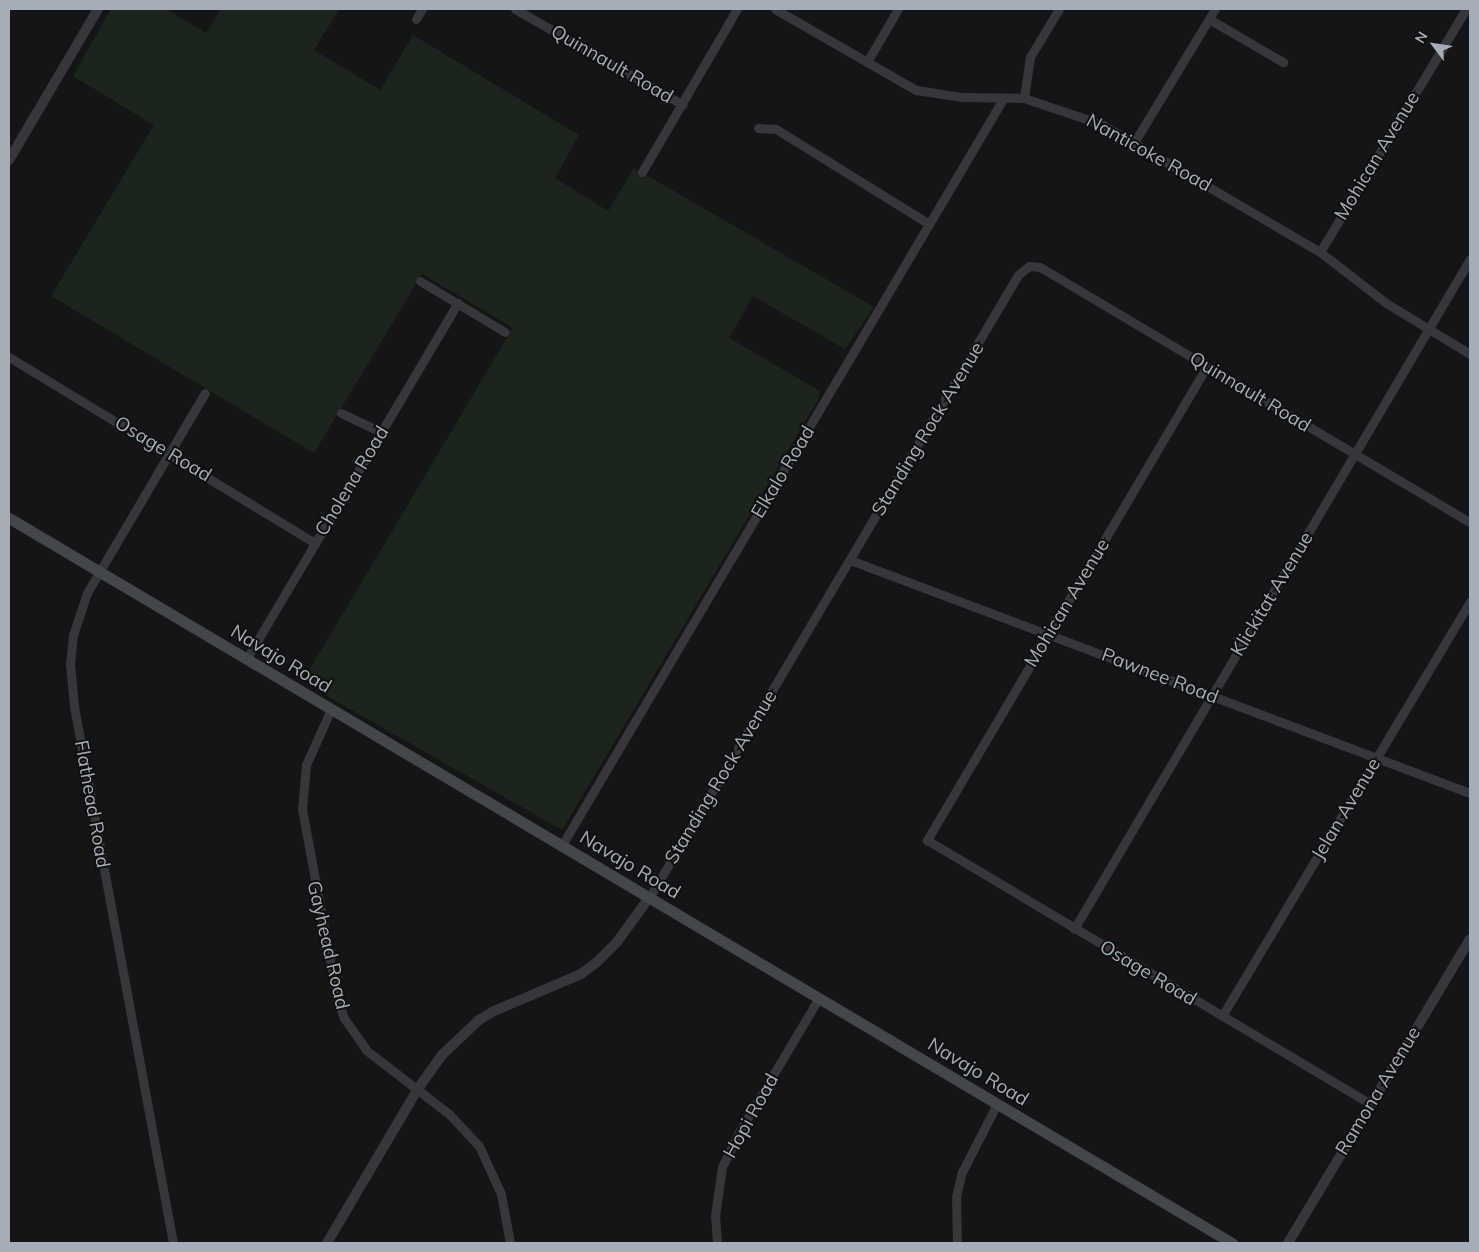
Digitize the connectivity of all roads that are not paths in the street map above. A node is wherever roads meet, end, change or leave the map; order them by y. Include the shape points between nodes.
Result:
1 (98, 9) edge
2 (422, 9) edge
3 (515, 9) edge
4 (737, 9) edge
5 (775, 9) edge
6 (898, 9) edge
7 (1059, 9) edge
8 (1215, 9) edge
9 (1466, 9) edge
10 (1209, 19) junction
11 (416, 20) dead end
12 (866, 62) junction
13 (1284, 62) dead end
14 (1024, 98) junction
15 (1003, 99) junction
16 (683, 105) junction
17 (758, 128) dead end
18 (1135, 141) junction
19 (9, 160) edge
20 (642, 172) dead end
21 (929, 224) junction
22 (1320, 252) junction
23 (1470, 259) edge
24 (1029, 266) joint
25 (420, 281) dead end
26 (458, 303) junction
27 (1429, 329) junction
28 (505, 332) dead end
29 (1470, 354) edge
30 (9, 358) edge
31 (1207, 366) junction
32 (205, 393) dead end
33 (341, 413) dead end
34 (381, 432) junction
35 (169, 452) junction
36 (1355, 454) junction
37 (9, 518) edge
38 (1470, 522) edge
39 (316, 542) junction
40 (850, 560) junction
41 (98, 571) junction
42 (1470, 601) edge
43 (1049, 634) junction
44 (247, 658) junction
45 (1211, 696) junction
46 (331, 709) junction
47 (1377, 756) junction
48 (1470, 792) edge
49 (927, 840) joint
50 (562, 845) junction
51 (649, 898) junction
52 (1074, 929) junction
53 (1470, 939) edge
54 (819, 998) junction
55 (1222, 1016) junction
56 (417, 1090) junction
57 (1369, 1103) junction
58 (997, 1104) junction
59 (173, 1243) edge
60 (327, 1243) edge
61 (510, 1243) edge
62 (717, 1243) edge
63 (957, 1243) edge
64 (1232, 1243) edge
65 (1288, 1243) edge

1 - 19 street
2 - 11 street
3 - 16 street, Quinnault Road
4 - 16 street
5 - 12 street, Nanticoke Road
6 - 12 street
7 - 14 street via 1030,57
8 - 10 street
9 - 22 street, Mohican Avenue
10 - 13 street
10 - 18 street
12 - 15 street, Nanticoke Road via 916,90
14 - 15 street, Nanticoke Road
14 - 18 street, Nanticoke Road via 1065,109
15 - 21 street, Elkalo Road
16 - 20 street
17 - 21 street via 776,129
18 - 22 street, Nanticoke Road
21 - 50 street, Elkalo Road
22 - 27 street, Nanticoke Road via 1371,293
23 - 27 street, Klickitat Avenue
24 - 31 street, Quinnault Road via 1040,267
24 - 40 street, Standing Rock Avenue via 1018,275
25 - 26 street
26 - 28 street
26 - 34 street, Cholena Road
27 - 29 street, Nanticoke Road
27 - 36 street, Klickitat Avenue
30 - 35 street, Osage Road
31 - 36 street, Quinnault Road
31 - 43 street, Mohican Avenue
32 - 35 street, Flathead Road
33 - 34 street
34 - 39 street, Cholena Road
35 - 39 street, Osage Road
35 - 41 street, Flathead Road
36 - 38 street, Quinnault Road
36 - 45 street, Klickitat Avenue
37 - 41 main road, Navajo Road
39 - 44 street, Cholena Road
40 - 43 street, Pawnee Road
40 - 51 street, Standing Rock Avenue
41 - 44 main road, Navajo Road
41 - 59 street, Flathead Road via 80,607 73,634 71,684
42 - 47 street, Jelan Avenue
43 - 45 street, Pawnee Road
43 - 49 street, Mohican Avenue
44 - 46 main road, Navajo Road
45 - 47 street, Pawnee Road
45 - 52 street, Klickitat Avenue
46 - 50 main road, Navajo Road
46 - 56 street, Gayhead Road via 306,765 302,809 331,976 344,1018 354,1035 383,1066
47 - 48 street, Pawnee Road
47 - 55 street, Jelan Avenue
49 - 52 street, Osage Road
50 - 51 main road, Navajo Road
51 - 54 main road, Navajo Road
51 - 56 street, Standing Rock Avenue via 598,962 581,974 510,1002 478,1020 442,1055
52 - 55 street, Osage Road
53 - 57 street, Ramona Avenue
54 - 58 main road, Navajo Road
54 - 62 street, Hopi Road via 739,1132 722,1167 715,1216
55 - 57 street, Osage Road
56 - 60 street, Standing Rock Avenue
56 - 61 street, Gayhead Road via 449,1114 480,1146 501,1194
57 - 65 street, Ramona Avenue
58 - 63 street via 974,1145 960,1180 956,1196
58 - 64 main road, Navajo Road

